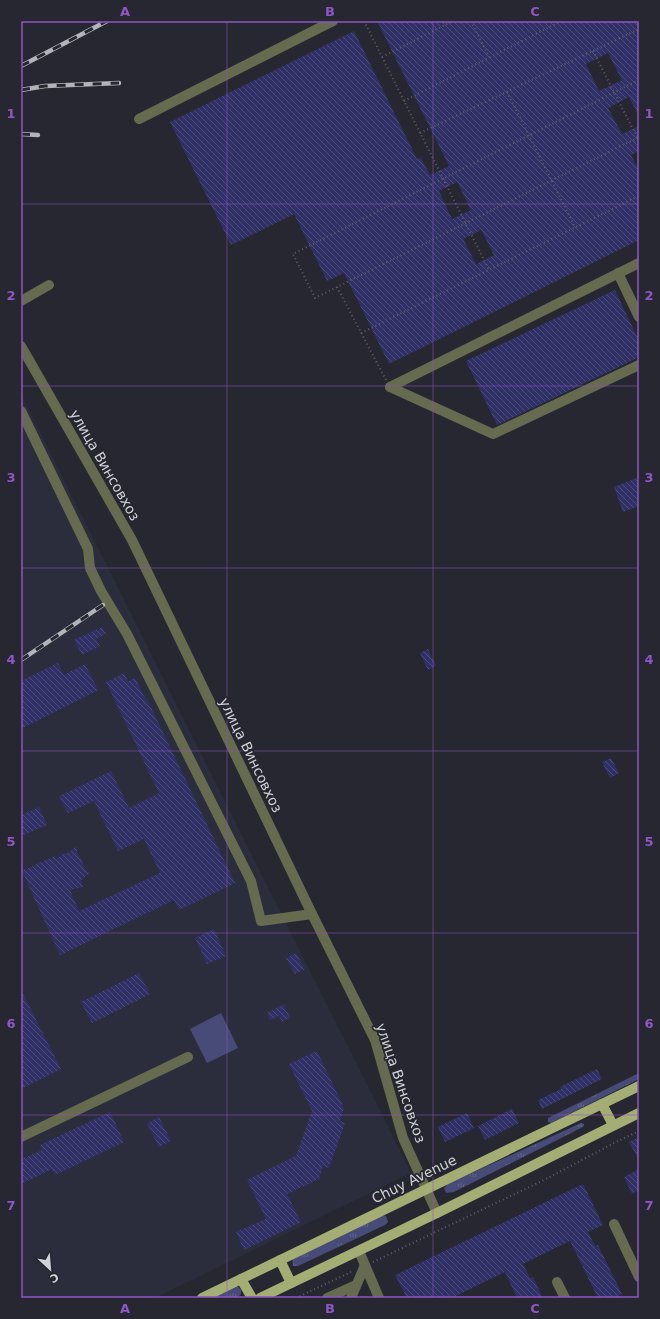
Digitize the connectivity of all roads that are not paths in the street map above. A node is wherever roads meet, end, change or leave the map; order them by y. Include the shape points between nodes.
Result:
1 (333, 21) edge
2 (139, 119) dead end
3 (639, 263) edge
4 (618, 273) junction
5 (49, 285) dead end
6 (21, 301) edge
7 (639, 317) edge
8 (21, 346) edge
9 (639, 365) edge
10 (21, 411) edge
11 (312, 914) junction
12 (188, 1057) dead end
13 (639, 1086) edge
14 (602, 1104) junction
15 (639, 1113) edge
16 (613, 1126) junction
17 (21, 1137) edge
18 (426, 1189) junction
19 (437, 1213) junction
20 (614, 1224) dead end
21 (359, 1251) junction
22 (280, 1260) junction
23 (365, 1265) junction
24 (639, 1277) edge
25 (241, 1279) junction
26 (557, 1282) dead end
27 (291, 1283) junction
28 (356, 1285) junction
29 (202, 1298) edge
30 (252, 1298) edge
31 (260, 1298) edge
32 (327, 1298) edge
33 (351, 1298) edge
34 (379, 1298) edge
35 (565, 1298) edge

1 - 2 street
3 - 4 street
4 - 7 street
4 - 9 street via 390,387 493,434
5 - 6 street
8 - 11 street, улица Винсовхоз via 132,540
10 - 11 street via 88,549 90,568 101,591 127,634 251,881 261,921
11 - 18 street, улица Винсовхоз via 375,1040 403,1138
12 - 17 street
13 - 14 main road, Chuy Avenue
14 - 16 main road
14 - 18 main road, Chuy Avenue
15 - 16 main road
16 - 19 main road
18 - 19 street, улица Винсовхоз
18 - 22 main road, Chuy Avenue
19 - 21 main road
20 - 24 street
21 - 23 street
21 - 27 main road
22 - 25 main road, Chuy Avenue
22 - 27 main road
23 - 28 street
23 - 34 street
25 - 29 main road, Chuy Avenue
25 - 30 main road
26 - 35 street
27 - 31 main road
28 - 32 street
28 - 33 street

